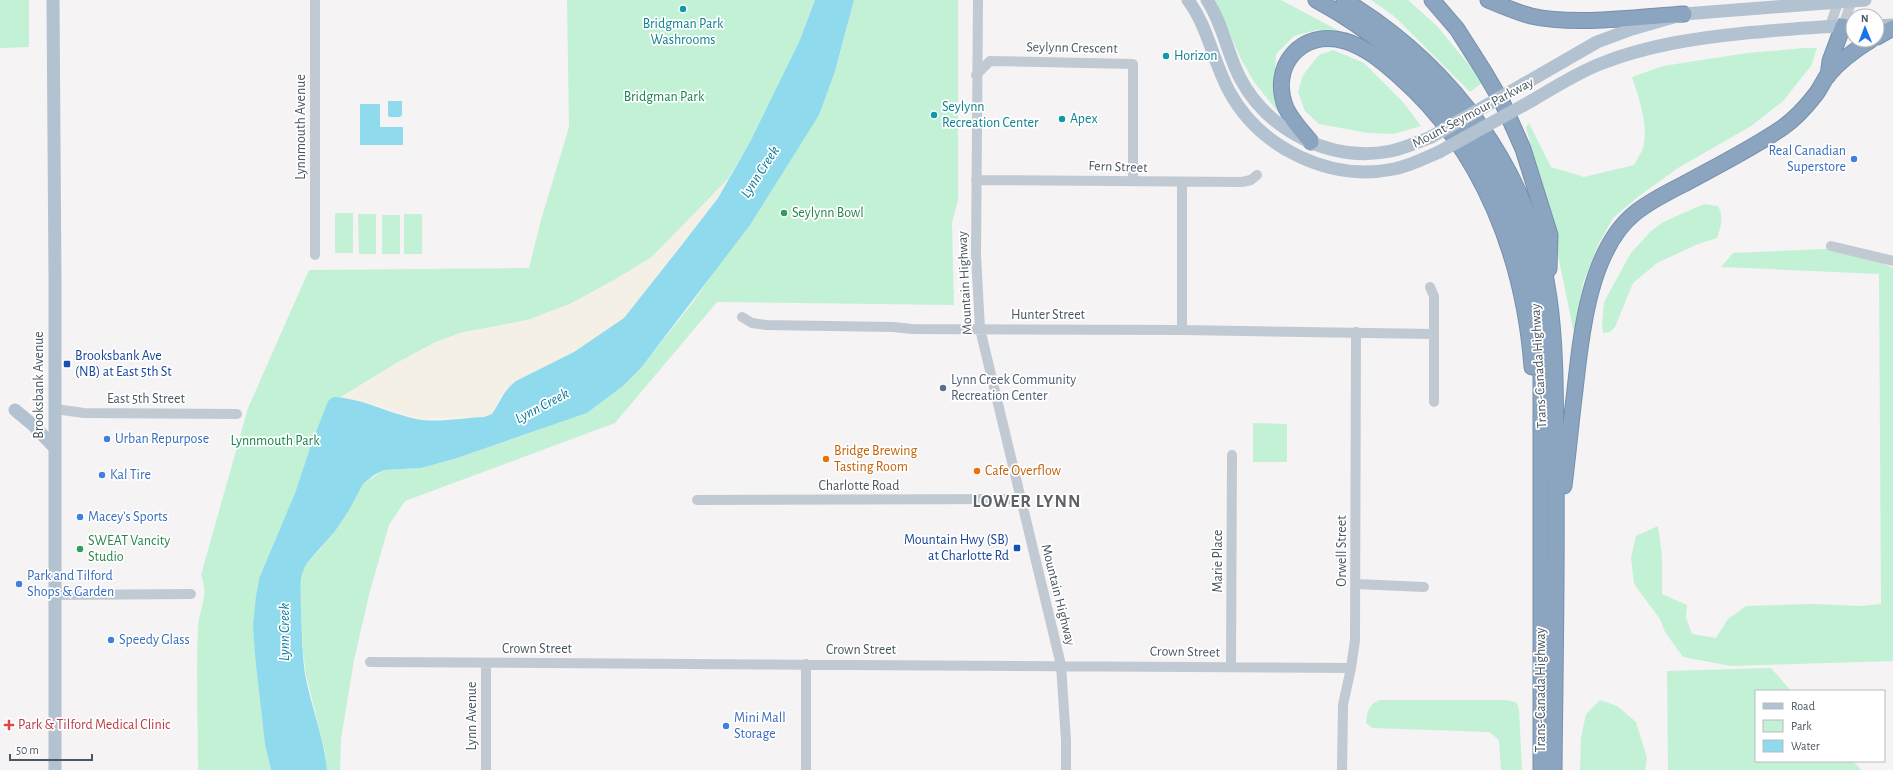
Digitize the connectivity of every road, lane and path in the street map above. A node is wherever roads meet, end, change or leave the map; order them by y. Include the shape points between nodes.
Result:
1 (53, 0) edge
2 (316, 0) edge
3 (978, 0) edge
4 (1188, 0) edge
5 (1208, 0) edge
6 (1316, 0) edge
7 (1344, 0) edge
8 (1432, 0) edge
9 (1488, 0) edge
10 (1849, 0) edge
11 (1809, 2) edge
12 (1684, 14) junction
13 (1842, 26) edge
14 (977, 47) junction
15 (1858, 48) edge
16 (990, 61) junction
17 (976, 75) junction
18 (1828, 76) junction
19 (1312, 142) junction
20 (1257, 175) dead end
21 (976, 180) junction
22 (1133, 181) junction
23 (1182, 182) junction
24 (1831, 246) dead end
25 (315, 255) dead end
26 (1893, 261) edge
27 (1430, 287) dead end
28 (1548, 290) junction
29 (742, 317) dead end
30 (980, 329) junction
31 (1182, 330) junction
32 (1356, 332) junction
33 (1433, 334) junction
34 (1434, 402) dead end
35 (55, 409) junction
36 (15, 410) dead end
37 (237, 414) dead end
38 (55, 448) junction
39 (1232, 455) dead end
40 (1021, 499) junction
41 (698, 500) dead end
42 (1549, 546) junction
43 (1356, 584) junction
44 (1424, 587) dead end
45 (191, 594) dead end
46 (54, 595) junction
47 (370, 662) dead end
48 (486, 663) junction
49 (806, 664) junction
50 (1061, 665) junction
51 (1231, 667) junction
52 (1351, 668) junction
53 (1548, 714) junction
54 (55, 770) edge
55 (486, 770) edge
56 (806, 770) edge
57 (1066, 770) edge
58 (1342, 770) edge
59 (1535, 770) edge
60 (1541, 770) edge
61 (1554, 770) edge
62 (1561, 770) edge

1 - 35 main road, Brooksbank Avenue
2 - 25 street, Lynnmouth Avenue
3 - 14 street, Mountain Highway
4 - 13 main road, Mount Seymour Parkway, bridge via 1202,23 1229,90 1239,107 1270,139 1289,152 1322,165 1367,172 1400,167 1440,152 1600,64 1663,45 1711,37
5 - 19 main road, Mount Seymour Parkway via 1249,93 1274,121 1297,136
6 - 42 highway, Trans-Canada Highway via 1376,38 1422,78 1463,124 1503,192 1530,269 1539,328
7 - 28 highway, Trans-Canada Highway via 1410,46 1454,91 1482,127 1505,165 1520,197 1537,244
8 - 28 highway via 1457,29 1485,73 1503,104 1523,149 1550,235
9 - 12 highway via 1531,16 1560,20
10 - 11 main road, Mount Seymour Parkway
10 - 13 street
11 - 12 main road, Mount Seymour Parkway
12 - 19 main road, Mount Seymour Parkway, bridge via 1597,42 1431,137 1392,151 1366,154
13 - 18 highway via 1830,61
14 - 16 street
14 - 17 street, Mountain Highway
15 - 18 highway
16 - 17 street
16 - 22 street, Seylynn Crescent via 1133,64
17 - 21 street, Mountain Highway
18 - 42 highway via 1802,111 1783,128 1657,198 1624,223 1610,245 1593,285 1584,316
19 - 42 highway via 1286,109 1281,86 1282,74 1286,62 1300,47 1319,39 1332,38 1362,48 1412,88 1446,125 1474,167 1501,227 1523,302 1531,355
20 - 23 street, Fern Street via 1242,182
21 - 22 street, Fern Street
21 - 30 street, Mountain Highway via 976,255
22 - 23 street, Fern Street
23 - 31 street
24 - 26 street
27 - 33 street via 1434,296
28 - 42 highway, Trans-Canada Highway via 1554,359
29 - 30 street, Hunter Street via 752,323 766,325
30 - 31 street, Hunter Street
30 - 40 street, Mountain Highway
31 - 32 street, Hunter Street
32 - 33 street, Hunter Street
32 - 43 street, Orwell Street
33 - 34 street
35 - 37 street, East 5th Street via 84,412
35 - 38 main road, Brooksbank Avenue
36 - 38 main road
38 - 46 main road, Brooksbank Avenue
39 - 51 street, Marie Place
40 - 41 street, Charlotte Road
40 - 50 street, Mountain Highway
42 - 53 highway, Trans-Canada Highway
43 - 44 street
43 - 52 street, Orwell Street via 1355,640
45 - 46 street
46 - 54 main road, Brooksbank Avenue
47 - 48 street, Crown Street
48 - 49 street, Crown Street
48 - 55 street, Lynn Avenue
49 - 50 street, Crown Street
49 - 56 street
50 - 51 street, Crown Street
50 - 57 street, Mountain Highway
51 - 52 street, Crown Street
52 - 58 street, Orwell Street via 1343,705
53 - 59 highway
53 - 60 highway, Trans-Canada Highway
53 - 61 highway, Trans-Canada Highway
53 - 62 highway

